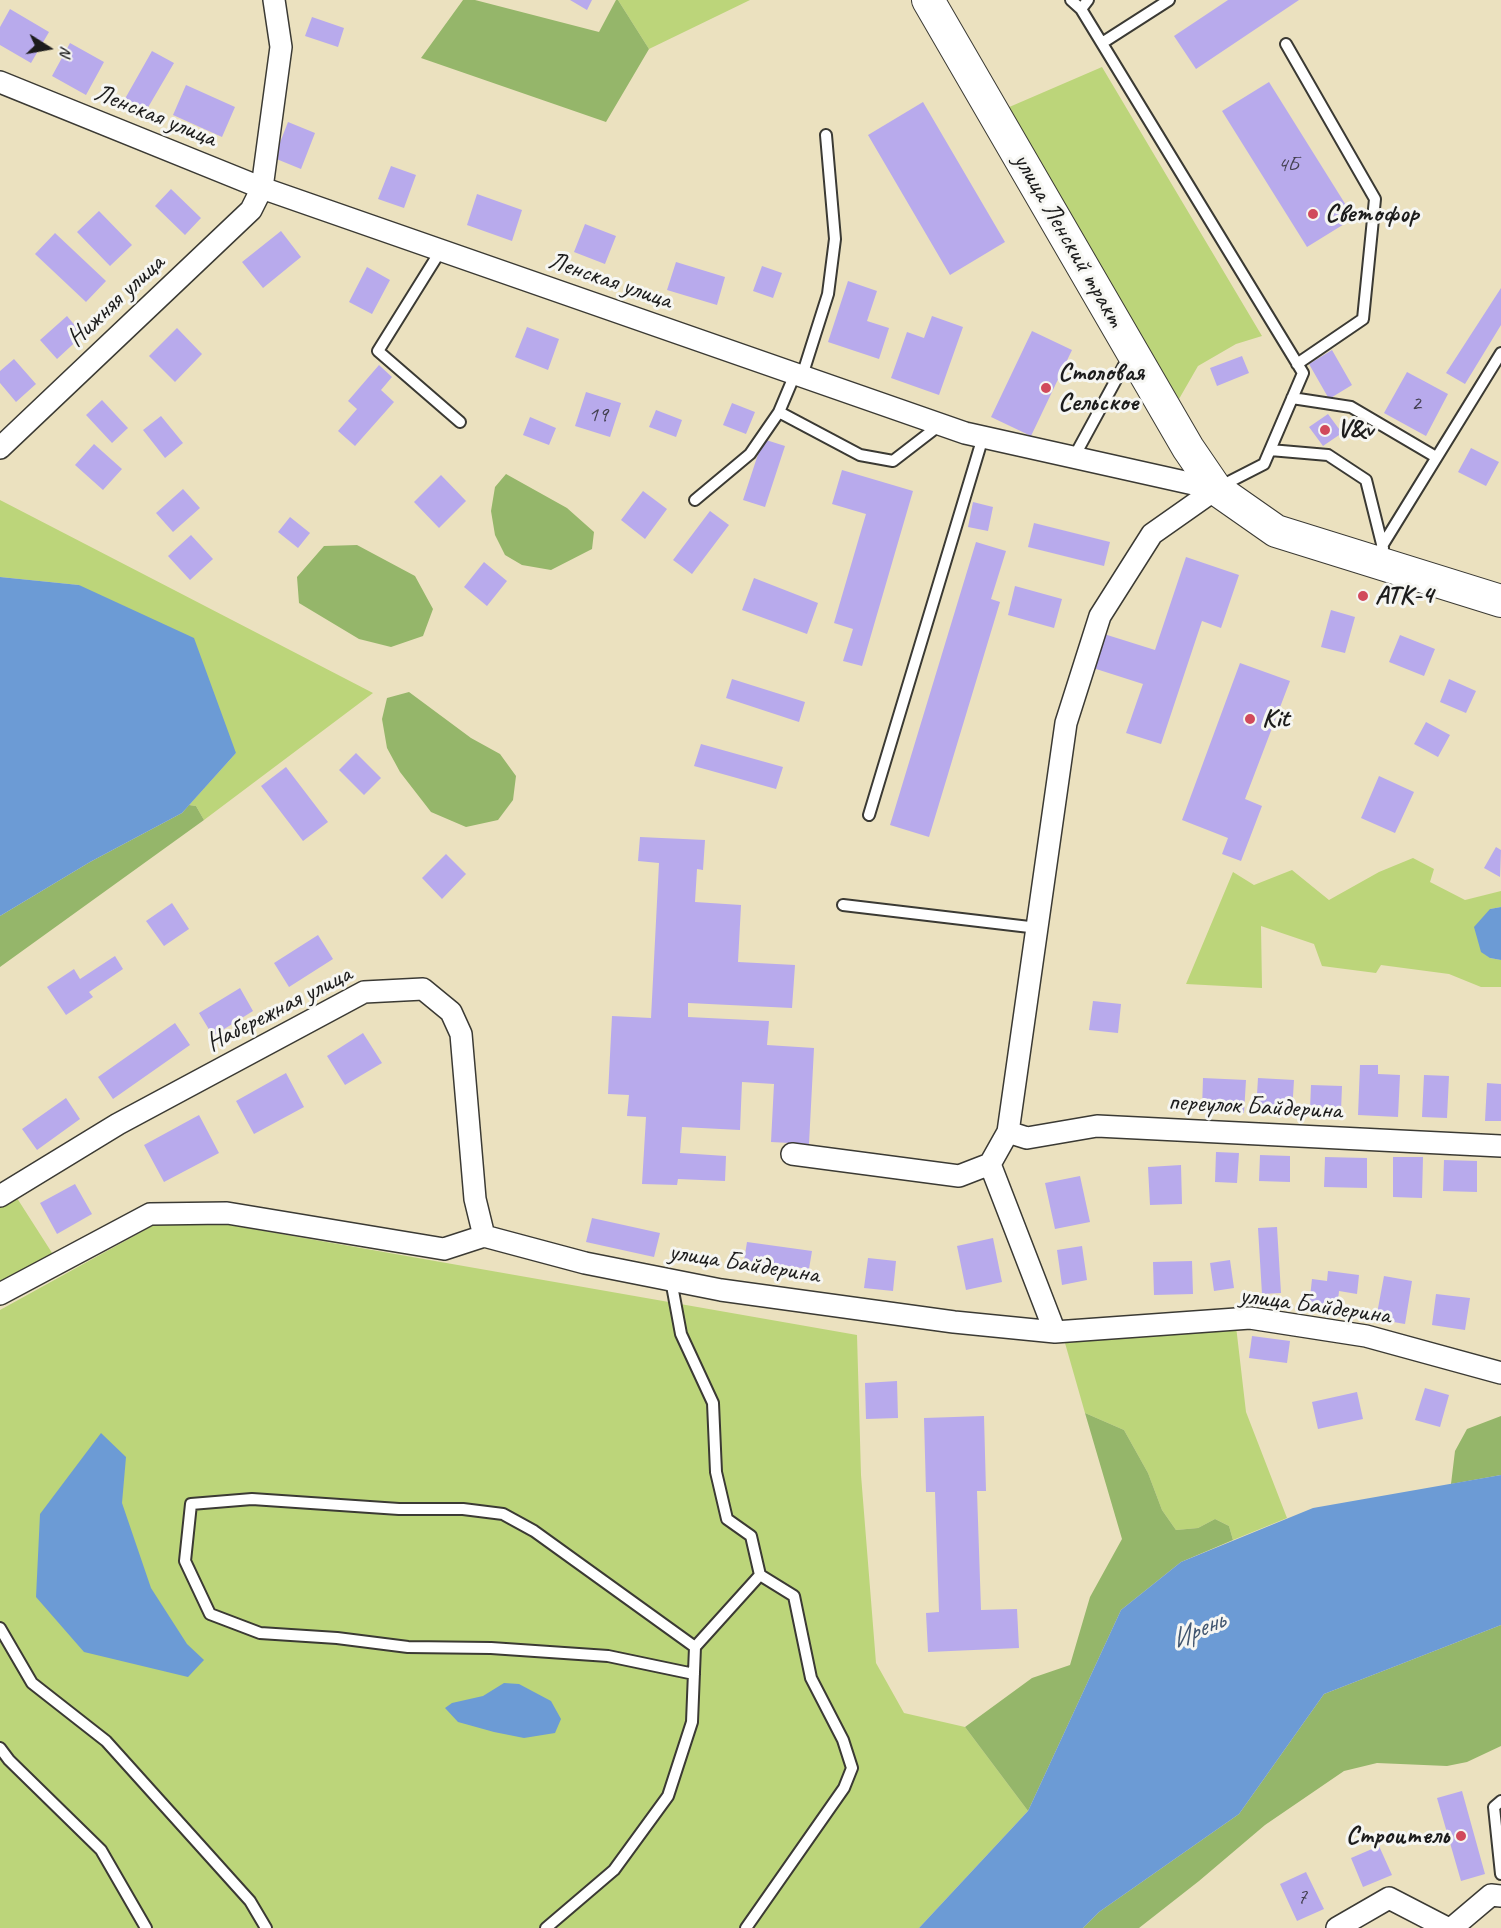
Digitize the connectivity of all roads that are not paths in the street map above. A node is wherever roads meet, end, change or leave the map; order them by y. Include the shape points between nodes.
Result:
1 (274, 0) edge
2 (1071, 0) edge
3 (1168, 0) edge
4 (929, 2) edge
5 (1085, 4) edge
6 (1102, 43) junction
7 (1286, 44) dead end
8 (0, 82) edge
9 (826, 135) dead end
10 (262, 188) junction
11 (441, 250) junction
12 (1132, 351) junction
13 (1501, 353) edge
14 (1297, 364) junction
15 (799, 375) junction
16 (1292, 398) junction
17 (779, 412) junction
18 (460, 422) dead end
19 (941, 424) junction
20 (983, 437) junction
21 (0, 448) edge
22 (1270, 450) junction
23 (1074, 457) junction
24 (1436, 458) junction
25 (1215, 489) junction
26 (695, 500) dead end
27 (1385, 556) junction
28 (1501, 601) edge
29 (869, 815) dead end
30 (843, 905) dead end
31 (1038, 928) junction
32 (1008, 1132) junction
33 (1501, 1146) edge
34 (792, 1154) dead end
35 (990, 1164) junction
36 (0, 1196) edge
37 (484, 1236) junction
38 (671, 1280) junction
39 (0, 1294) edge
40 (1055, 1332) junction
41 (1501, 1373) edge
42 (760, 1575) junction
43 (0, 1628) edge
44 (695, 1647) junction
45 (694, 1674) junction
46 (0, 1748) edge
47 (1501, 1801) edge
48 (1501, 1874) edge
49 (1501, 1896) edge
50 (146, 1928) edge
51 (266, 1928) edge
52 (546, 1928) edge
53 (746, 1928) edge
54 (1337, 1928) edge
55 (1447, 1928) edge
56 (1452, 1928) edge

1 - 10 street via 281,47
2 - 5 lane
3 - 6 lane
4 - 12 main road, улица Ленский тракт
5 - 6 lane
6 - 14 lane
7 - 14 lane via 1375,199 1363,319
8 - 10 street, Ленская улица
9 - 15 lane via 836,239 828,294
10 - 11 street, Ленская улица
10 - 21 street, Нижняя улица via 251,210
11 - 15 street, Ленская улица
11 - 18 lane via 378,351
12 - 23 lane
12 - 25 main road, улица Ленский тракт
13 - 24 lane
14 - 16 lane via 1303,373
15 - 17 lane
15 - 19 street, Ленская улица
16 - 22 lane
16 - 24 lane via 1351,407
17 - 19 lane via 860,455 893,461
17 - 26 lane via 750,454
19 - 20 street, Ленская улица
20 - 23 street, Ленская улица
20 - 29 lane
22 - 25 lane via 1264,464
22 - 27 lane via 1328,455 1366,480
23 - 25 street, Ленская улица
24 - 27 lane
25 - 27 main road, улица Ленский тракт via 1276,531
25 - 31 street via 1152,534 1100,616 1066,723
27 - 28 main road, улица Ленский тракт
30 - 31 lane
31 - 32 street
32 - 33 street, переулок Байдерина via 1027,1138 1097,1126
32 - 35 street
34 - 35 street via 959,1176
35 - 40 street
36 - 37 street, Набережная улица via 118,1124 364,992 423,989 451,1012 460,1034 475,1199
37 - 38 street, улица Байдерина via 585,1263
37 - 39 street via 444,1249 226,1213 150,1214
38 - 40 street, улица Байдерина via 954,1322
38 - 42 lane via 681,1334 713,1403 716,1472 728,1519 751,1536
40 - 41 street, улица Байдерина via 1250,1318 1366,1336
42 - 44 lane
42 - 53 lane via 794,1596 811,1678 843,1740 852,1768 844,1788
43 - 51 lane via 32,1683 106,1741 250,1901
44 - 45 lane
44 - 45 lane via 534,1531 503,1515 463,1509 399,1509 252,1499 191,1504 185,1561 210,1614 260,1633 408,1647 608,1656
45 - 52 lane via 692,1722 668,1796 614,1870
46 - 50 lane via 101,1850
47 - 48 lane via 1494,1807
49 - 56 street via 1491,1895
54 - 55 street via 1389,1898

